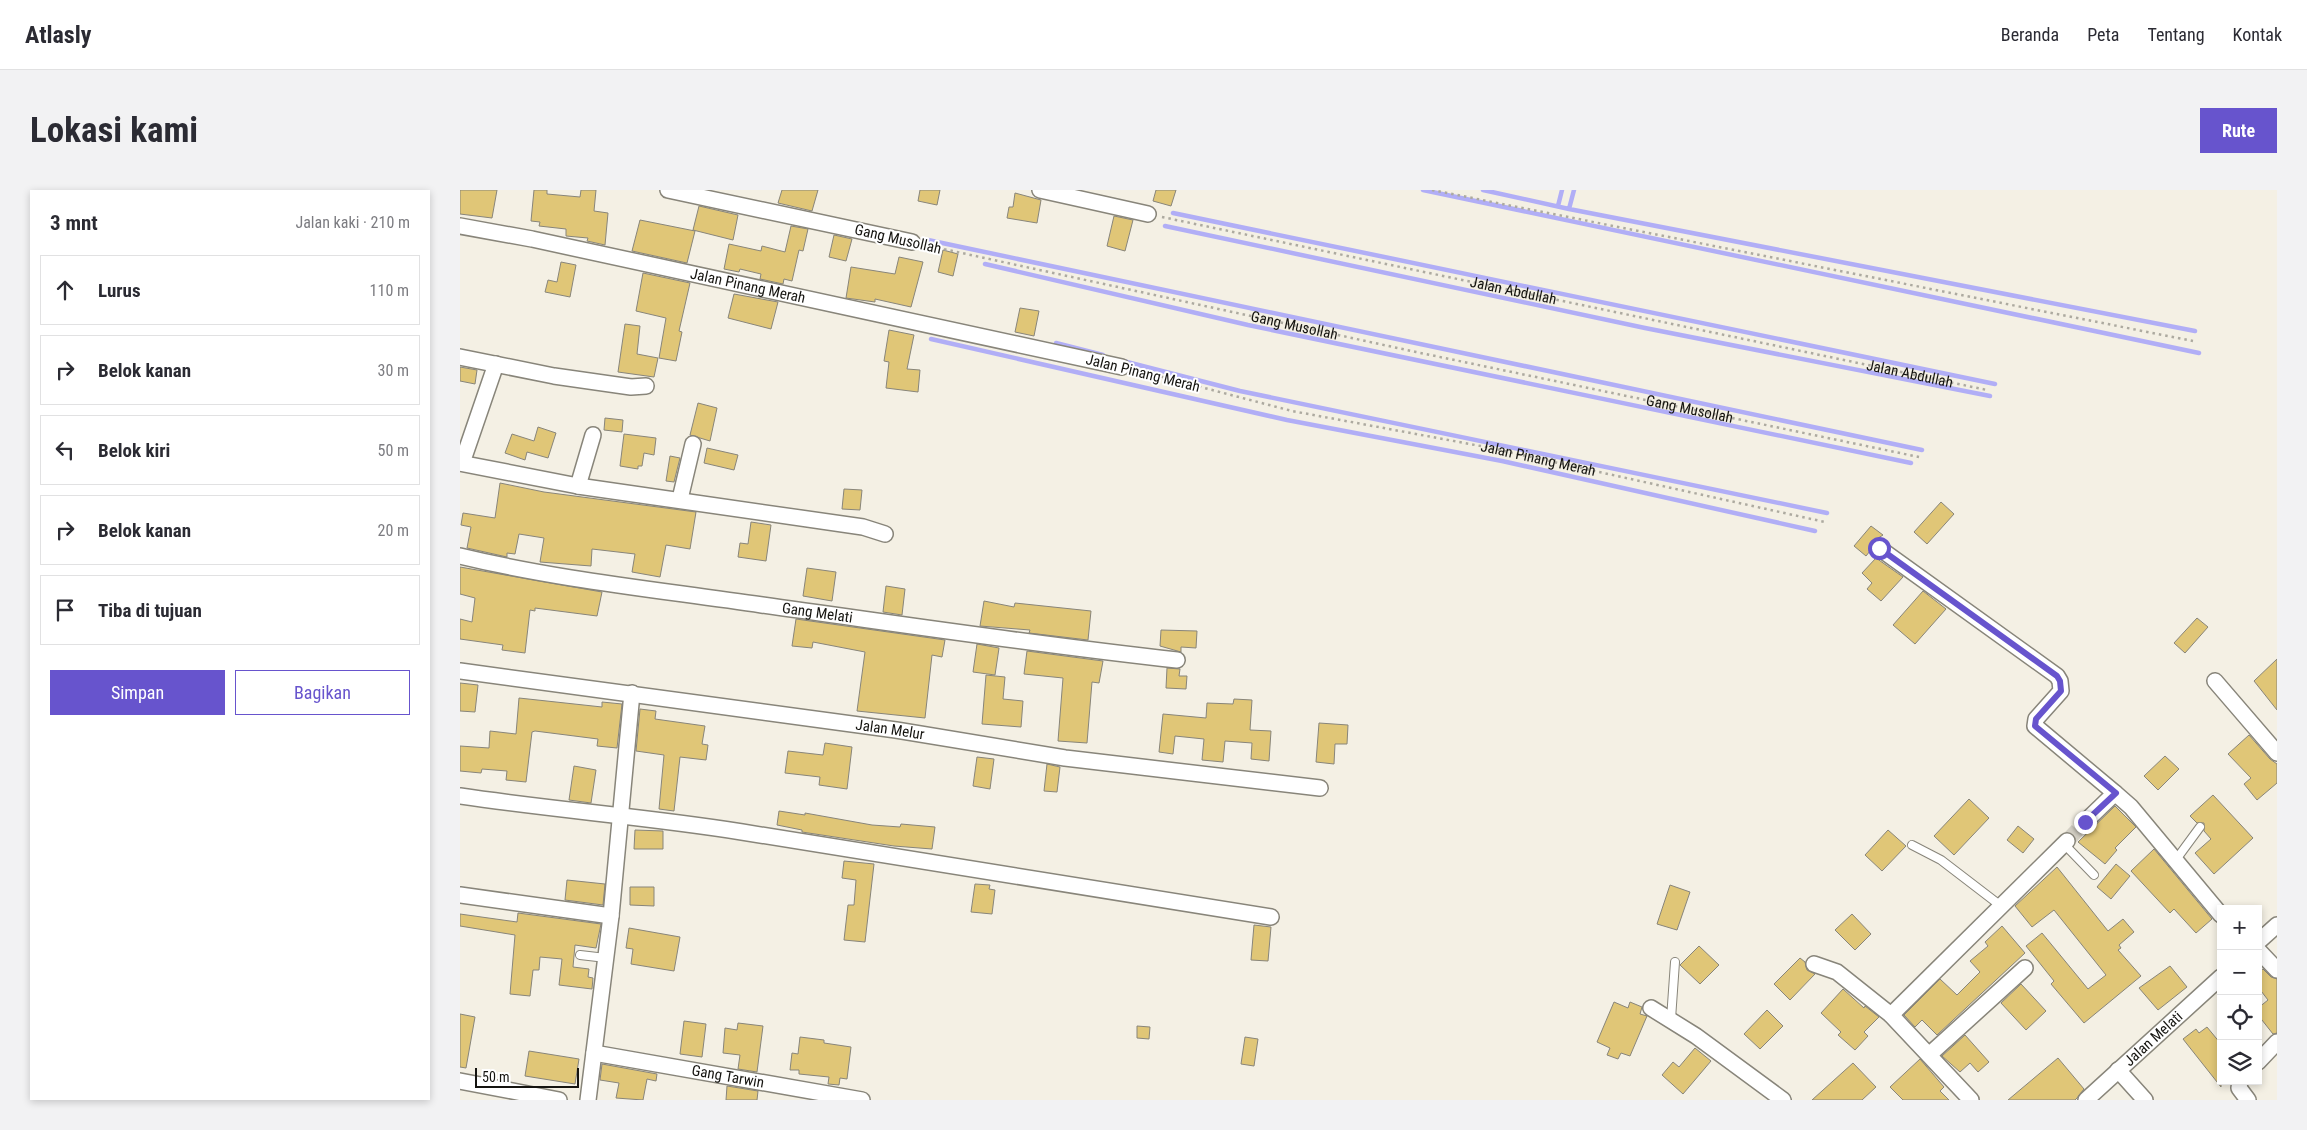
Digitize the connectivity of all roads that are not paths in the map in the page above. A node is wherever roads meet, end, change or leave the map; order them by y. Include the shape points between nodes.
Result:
1 (668, 190) edge
2 (1040, 190) edge
3 (1148, 214) road end
4 (460, 226) edge
5 (912, 242) road end
6 (460, 357) edge
7 (496, 364) junction
8 (1122, 367) road end
9 (646, 386) dead end
10 (593, 435) dead end
11 (693, 444) dead end
12 (461, 463) edge
13 (578, 486) junction
14 (680, 499) junction
15 (885, 534) dead end
16 (1879, 548) dead end
17 (460, 556) edge
18 (1177, 660) dead end
19 (460, 671) edge
20 (2215, 681) dead end
21 (632, 693) junction
22 (2277, 753) edge
23 (1320, 788) dead end
24 (2116, 793) junction
25 (460, 796) edge
26 (620, 815) junction
27 (2085, 822) tunnel mouth
28 (2200, 827) dead end
29 (2065, 842) joint
30 (1912, 846) dead end
31 (2175, 861) junction
32 (2094, 875) dead end
33 (460, 895) edge
34 (2001, 906) junction
35 (2217, 910) edge
36 (611, 916) junction
37 (1271, 917) dead end
38 (2277, 925) edge
39 (2262, 938) edge
40 (2262, 954) edge
41 (580, 955) dead end
42 (606, 958) junction
43 (1675, 962) dead end
44 (1814, 964) dead end
45 (2025, 968) dead end
46 (2277, 970) edge
47 (2217, 981) edge
48 (1651, 1008) dead end
49 (1891, 1016) junction
50 (1671, 1019) junction
51 (2277, 1042) edge
52 (594, 1052) junction
53 (1929, 1055) junction
54 (2262, 1058) edge
55 (2118, 1070) junction
56 (460, 1081) edge
57 (2239, 1085) edge
58 (559, 1100) edge
59 (588, 1100) edge
60 (862, 1100) edge
61 (1783, 1100) edge
62 (1971, 1100) edge
63 (2086, 1100) edge
64 (2144, 1100) edge
65 (2248, 1100) edge

1 - 5 street, Gang Musollah
2 - 3 street
4 - 8 street, Jalan Pinang Merah
6 - 7 street
7 - 9 street via 554,376 631,387
7 - 12 street
10 - 13 street
11 - 14 street
12 - 13 street
13 - 14 street
14 - 15 street via 863,527
16 - 24 street via 2057,676 2061,691 2036,719 2035,726
17 - 18 street, Gang Melati via 652,591 1063,648
19 - 21 street, Jalan Melur
20 - 22 street
21 - 23 street, Jalan Melur via 896,730 1065,758
21 - 26 street
24 - 27 street
24 - 31 street
25 - 26 street via 538,808
26 - 36 street
26 - 37 street
28 - 31 lane
29 - 32 lane
29 - 34 street
30 - 34 lane via 1940,860
31 - 35 street
33 - 36 street
34 - 49 street
36 - 42 street
38 - 39 street
40 - 46 street
41 - 42 lane
42 - 52 street
43 - 50 lane
44 - 49 street via 1837,972
45 - 53 street
47 - 55 street, Jalan Melati
48 - 50 street
49 - 53 street
50 - 61 street
51 - 54 street
52 - 59 street
52 - 60 street, Gang Tarwin
53 - 62 street
55 - 63 street, Jalan Melati
55 - 64 street
56 - 58 street
57 - 65 street

